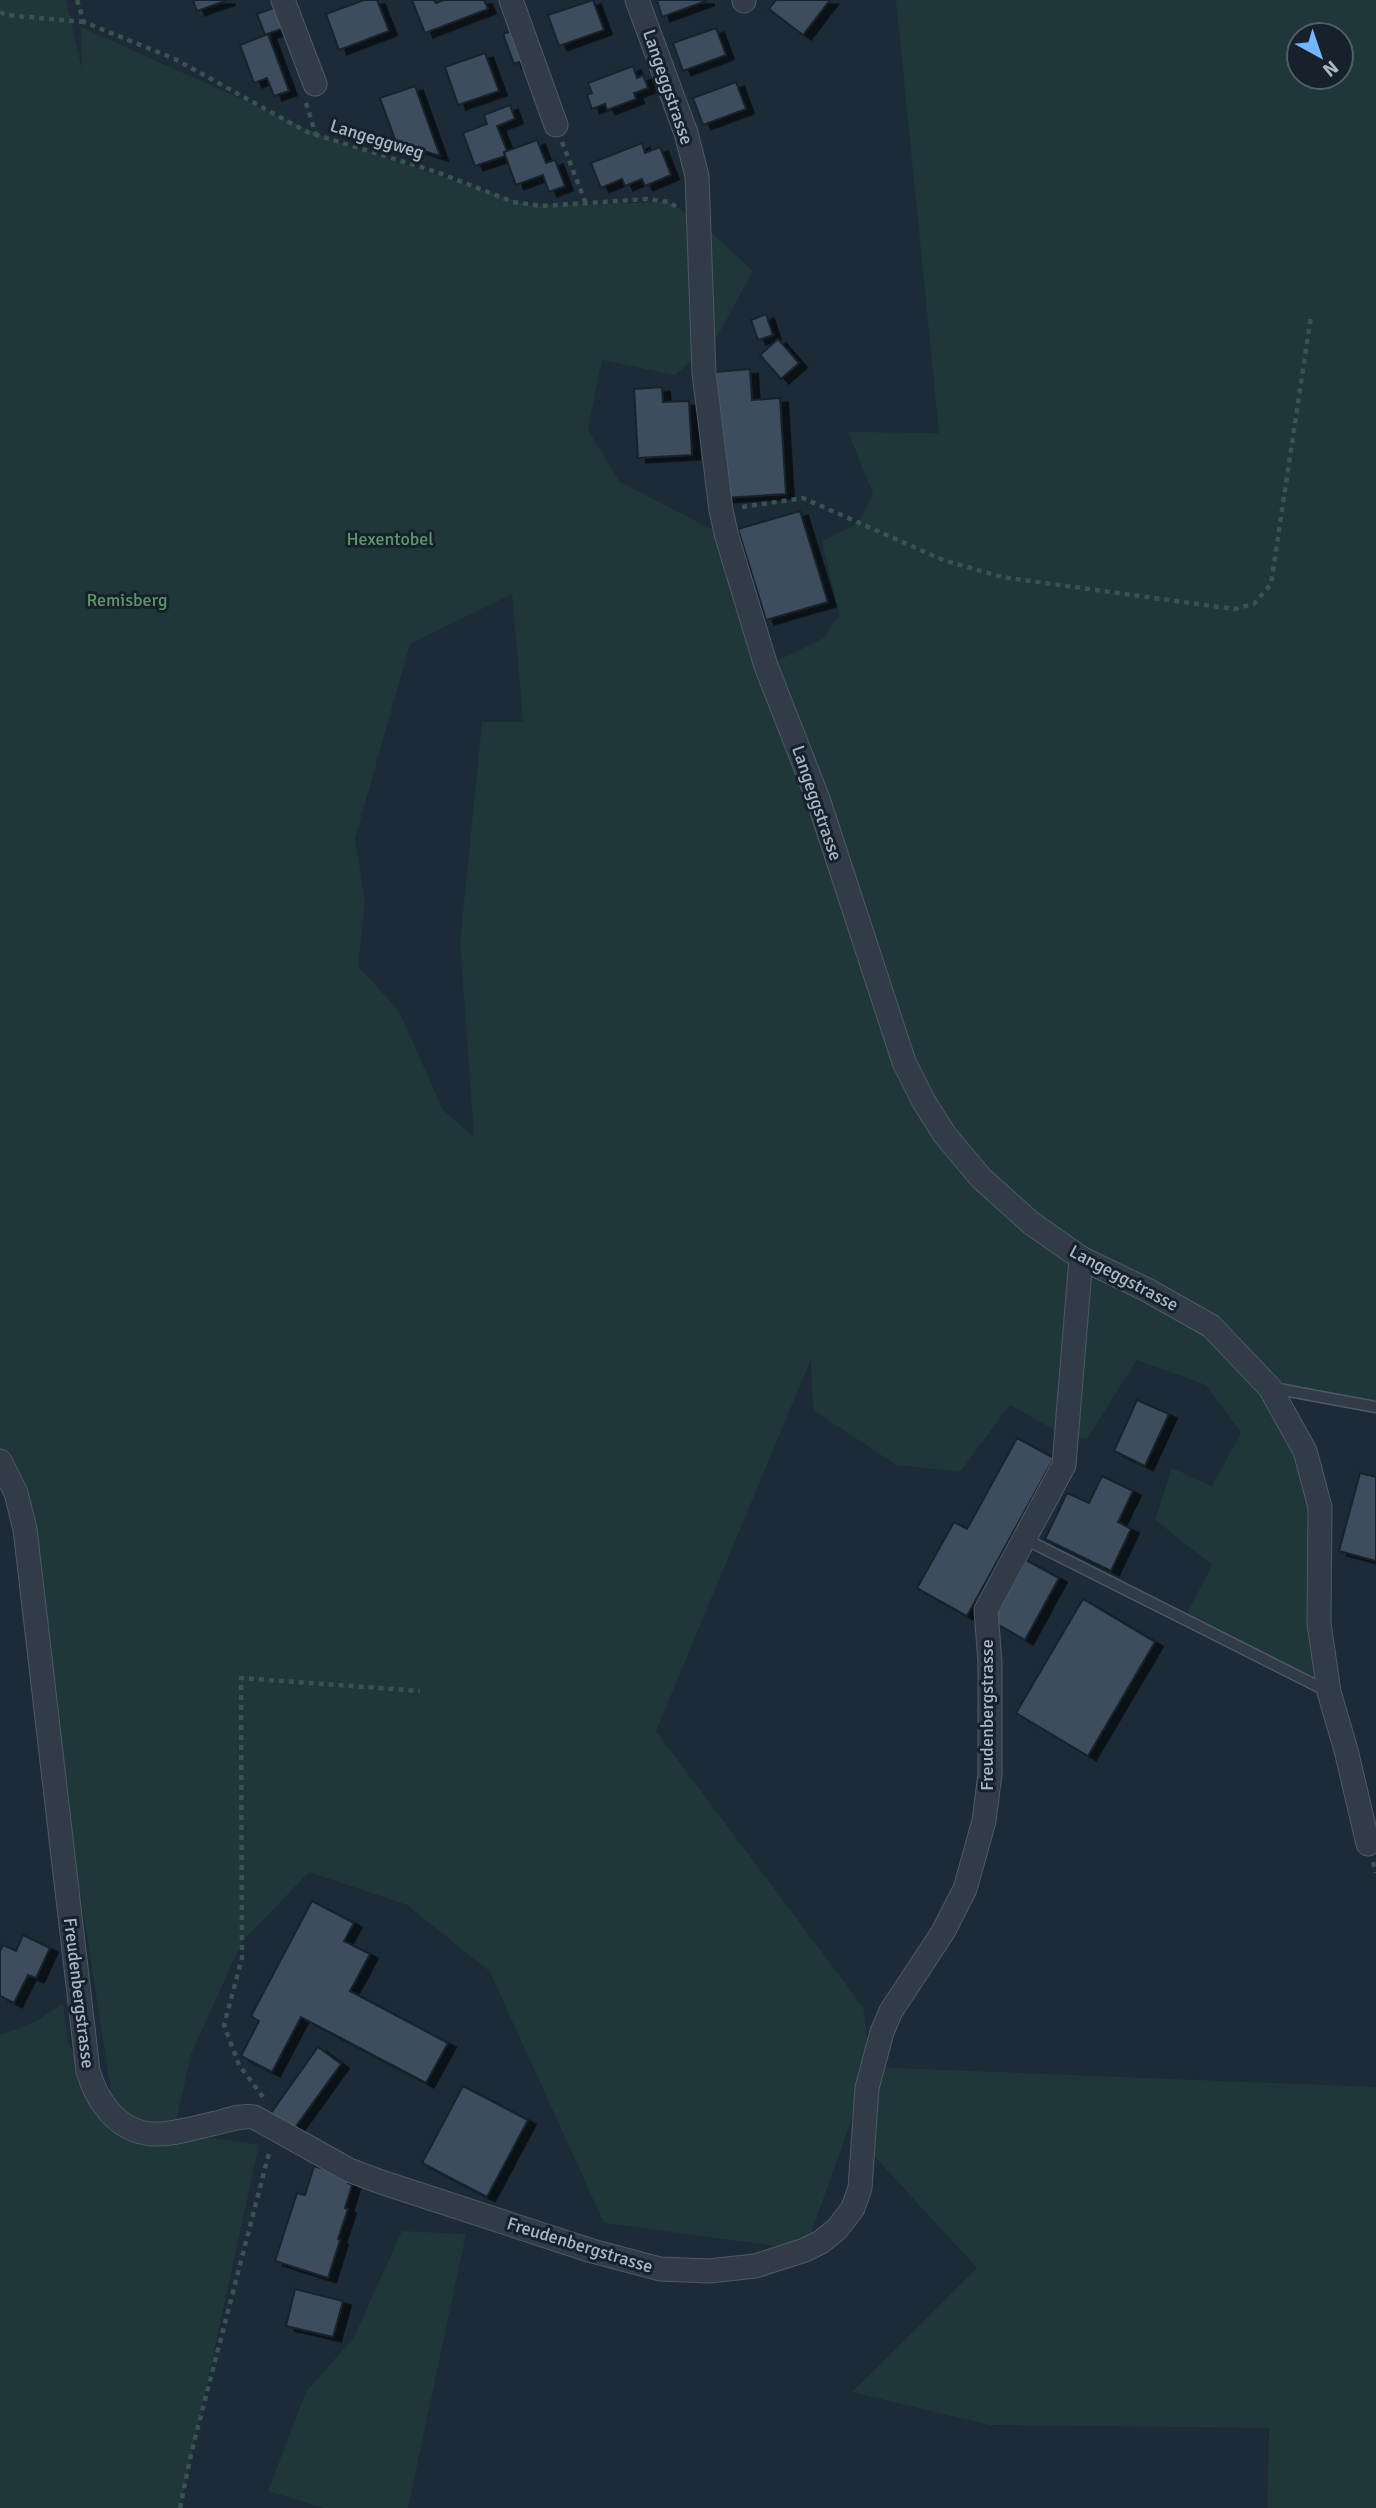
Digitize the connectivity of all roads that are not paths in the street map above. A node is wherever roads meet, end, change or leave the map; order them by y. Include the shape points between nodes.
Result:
1 (283, 0) edge
2 (511, 0) edge
3 (637, 0) edge
4 (315, 84) road end
5 (556, 125) road end
6 (1080, 1258) junction
7 (1270, 1388) junction
8 (1376, 1407) edge
9 (0, 1461) edge
10 (1025, 1539) junction
11 (1329, 1692) junction
12 (1368, 1844) dead end

1 - 4 street
2 - 5 street
3 - 6 street, Langeggstrasse via 697,176 704,373 727,537 766,666 818,799 904,1062 945,1135 981,1178 1031,1223
6 - 7 street, Langeggstrasse via 1211,1326
6 - 10 street, Freudenbergstrasse via 1064,1465
7 - 8 lane
7 - 11 street, Langeggstrasse via 1305,1451 1320,1507 1319,1623
9 - 10 street, Freudenbergstrasse via 16,1493 24,1529 84,2043 102,2105 130,2128 150,2134 254,2117 349,2170 381,2182 660,2269 709,2271 783,2259 821,2242 846,2218 860,2188 871,2067 887,2021 965,1889 984,1821 990,1774 986,1610
10 - 11 lane
11 - 12 street, Langeggstrasse

